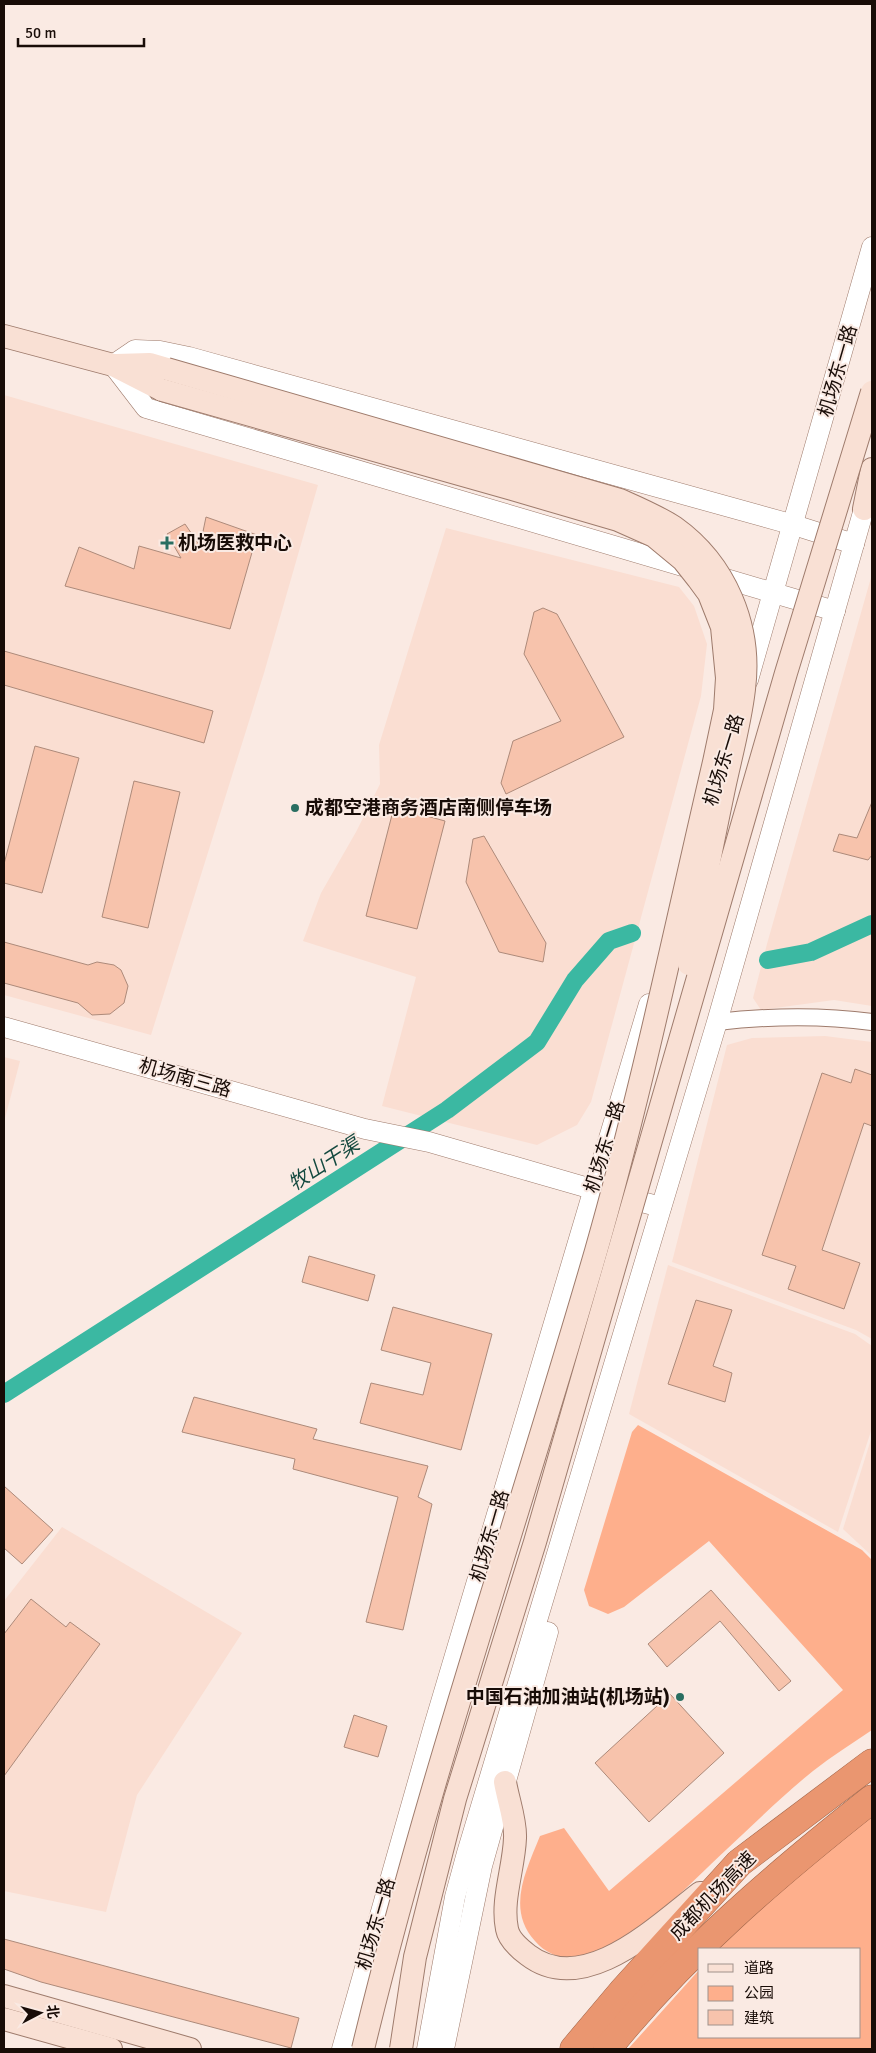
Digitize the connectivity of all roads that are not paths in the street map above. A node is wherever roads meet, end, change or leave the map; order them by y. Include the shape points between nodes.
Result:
1 (872, 247) edge
2 (4, 336) edge
3 (113, 365) junction
4 (164, 379) junction
5 (872, 392) edge
6 (872, 469) edge
7 (872, 481) edge
8 (864, 509) junction
9 (794, 525) junction
10 (854, 544) junction
11 (774, 593) junction
12 (835, 611) junction
13 (717, 1022) junction
14 (872, 1022) edge
15 (4, 1027) edge
16 (659, 1115) junction
17 (592, 1189) junction
18 (661, 1207) junction
19 (596, 1423) junction
20 (872, 1763) edge
21 (505, 1782) junction
22 (872, 1799) edge
23 (739, 1863) junction
24 (700, 1948) edge
25 (698, 1950) edge
26 (4, 1996) edge
27 (4, 2019) edge
28 (110, 2049) edge
29 (190, 2049) edge
30 (342, 2049) edge
31 (363, 2049) edge
32 (401, 2049) edge
33 (427, 2049) edge
34 (444, 2049) edge
35 (574, 2049) edge
36 (607, 2049) edge

1 - 9 street, 机场东一路
2 - 3 main road
3 - 4 main road via 150,364
3 - 9 street via 135,350 189,357
3 - 11 street via 146,408
4 - 16 main road, bridge via 620,500 673,526 692,542 716,571 731,597 741,625 744,689
4 - 31 main road, bridge via 618,520 654,536 683,560 709,594 722,627 727,661 725,710 633,1108 543,1430 403,1894
5 - 16 main road, bridge via 786,673
6 - 8 main road
7 - 8 street
8 - 10 street
9 - 10 street
9 - 11 street, 机场东一路
10 - 12 street
11 - 12 street
11 - 17 street, 机场东一路
12 - 13 street
13 - 14 street via 826,1016
13 - 18 street
15 - 17 street, 机场南三路
16 - 32 main road, bridge via 535,1542 455,1799 415,1957
17 - 18 street, 机场南三路
17 - 30 street, 机场东一路 via 424,1757
18 - 19 street
19 - 21 street via 593,1457 572,1549
19 - 33 street via 455,1897
20 - 23 highway, 成都机场高速
21 - 23 main road via 516,1836 506,1906 507,1931 518,1948 537,1962 568,1970 605,1960 640,1939
21 - 34 street via 482,1866
22 - 24 highway, 成都机场高速 via 797,1860
23 - 35 highway, 成都机场高速
25 - 36 highway, 成都机场高速 via 665,1982
26 - 29 main road
27 - 28 main road

